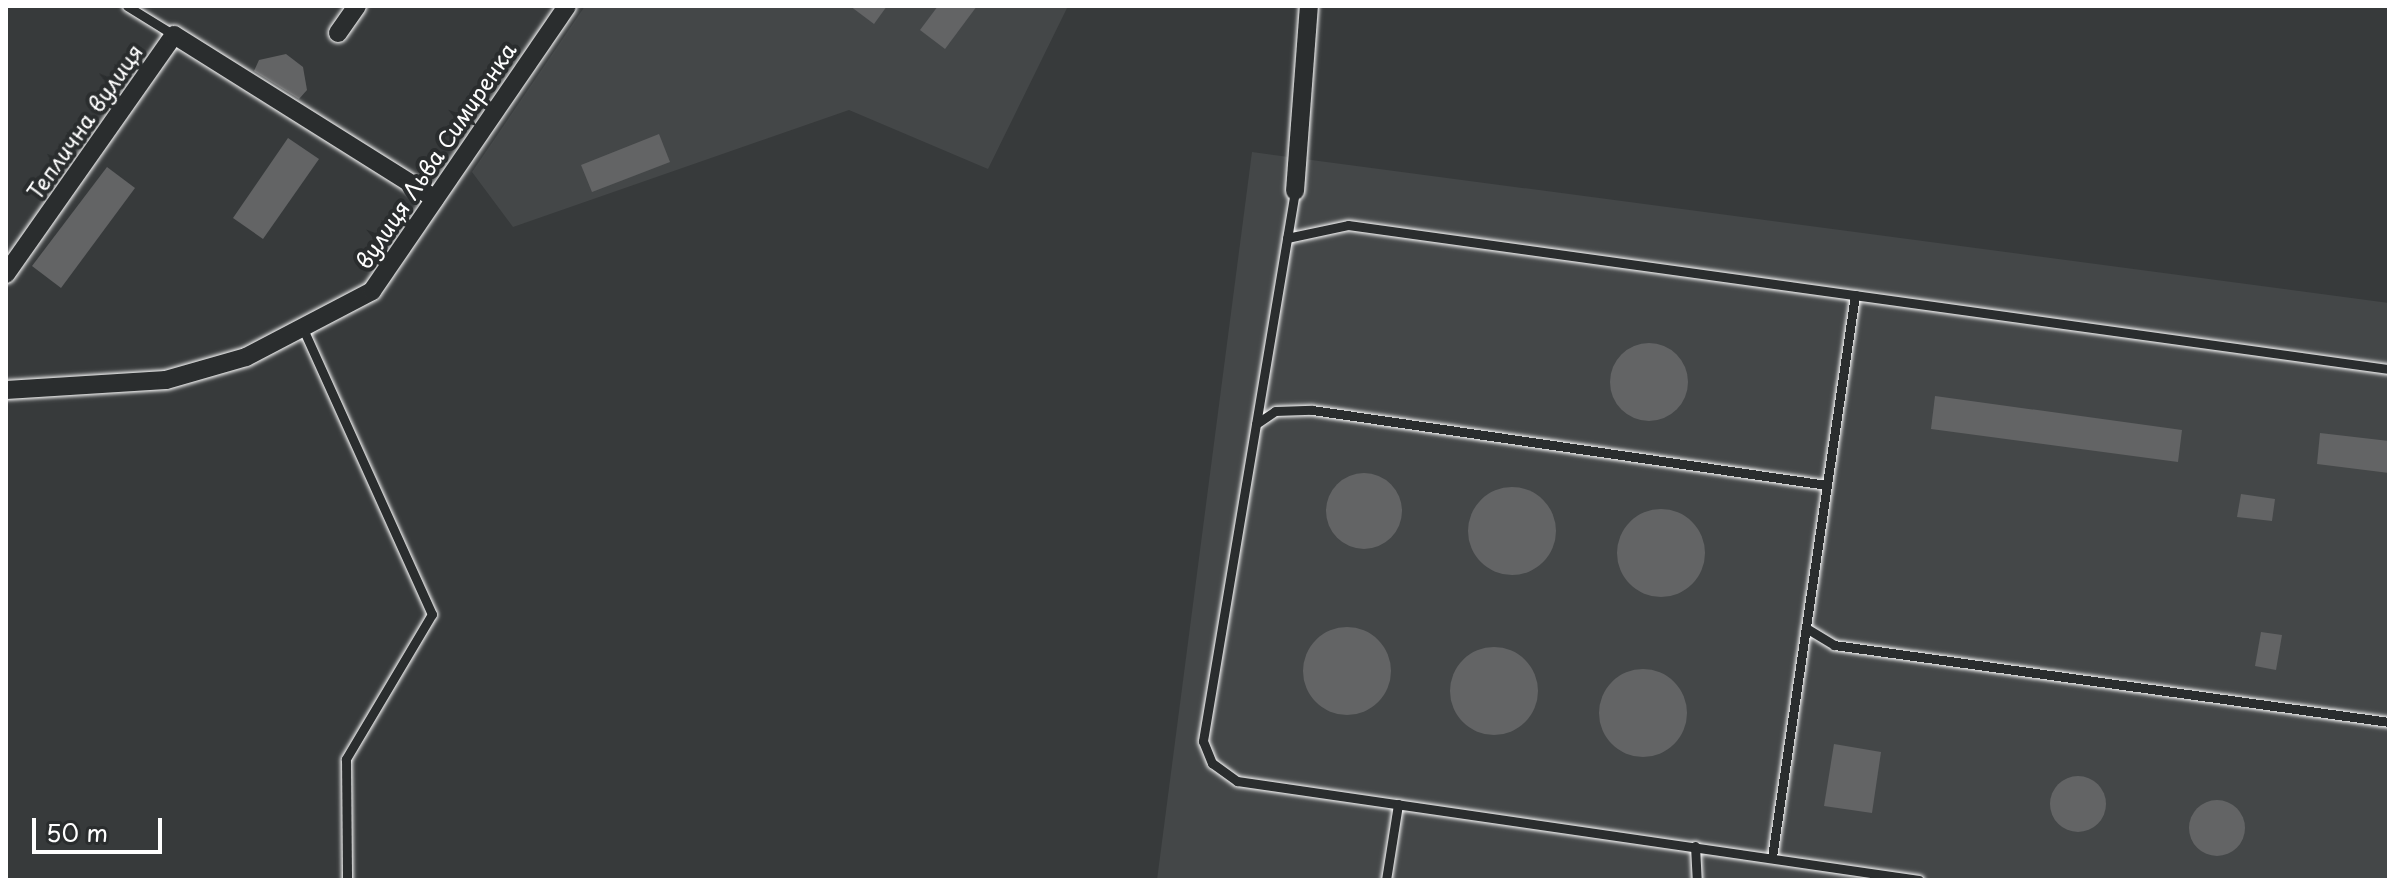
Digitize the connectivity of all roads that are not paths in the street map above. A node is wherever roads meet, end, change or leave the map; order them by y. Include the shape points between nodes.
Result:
1 (127, 6) edge
2 (357, 6) edge
3 (567, 6) edge
4 (1309, 6) edge
5 (338, 33) dead end
6 (174, 35) junction
7 (1295, 191) joint
8 (435, 199) junction
9 (1287, 238) junction
10 (6, 274) edge
11 (1855, 295) junction
12 (304, 331) junction
13 (2389, 369) edge
14 (6, 390) edge
15 (1256, 424) junction
16 (1827, 485) junction
17 (1806, 628) junction
18 (2389, 722) edge
19 (1398, 804) junction
20 (1695, 846) junction
21 (1772, 857) junction
22 (347, 880) edge
23 (1386, 880) edge
24 (1697, 880) edge
25 (1919, 880) edge

1 - 6 lane
2 - 5 street
3 - 8 street, вулиця Льва Симиренка
4 - 7 street
6 - 8 street
6 - 10 street, Теплична вулиця
7 - 9 lane
8 - 12 street, вулиця Льва Симиренка via 372,291
9 - 11 lane via 1348,225
9 - 15 lane
11 - 13 lane
11 - 16 lane
12 - 14 street, вулиця Льва Симиренка via 246,357 166,380
12 - 22 lane via 432,614 346,759
15 - 16 lane via 1275,411 1312,410
15 - 19 lane via 1203,741 1212,763 1237,781
16 - 17 lane
17 - 18 lane via 1834,645
17 - 21 lane
19 - 20 lane
19 - 23 lane
20 - 21 lane
20 - 24 lane
21 - 25 lane

